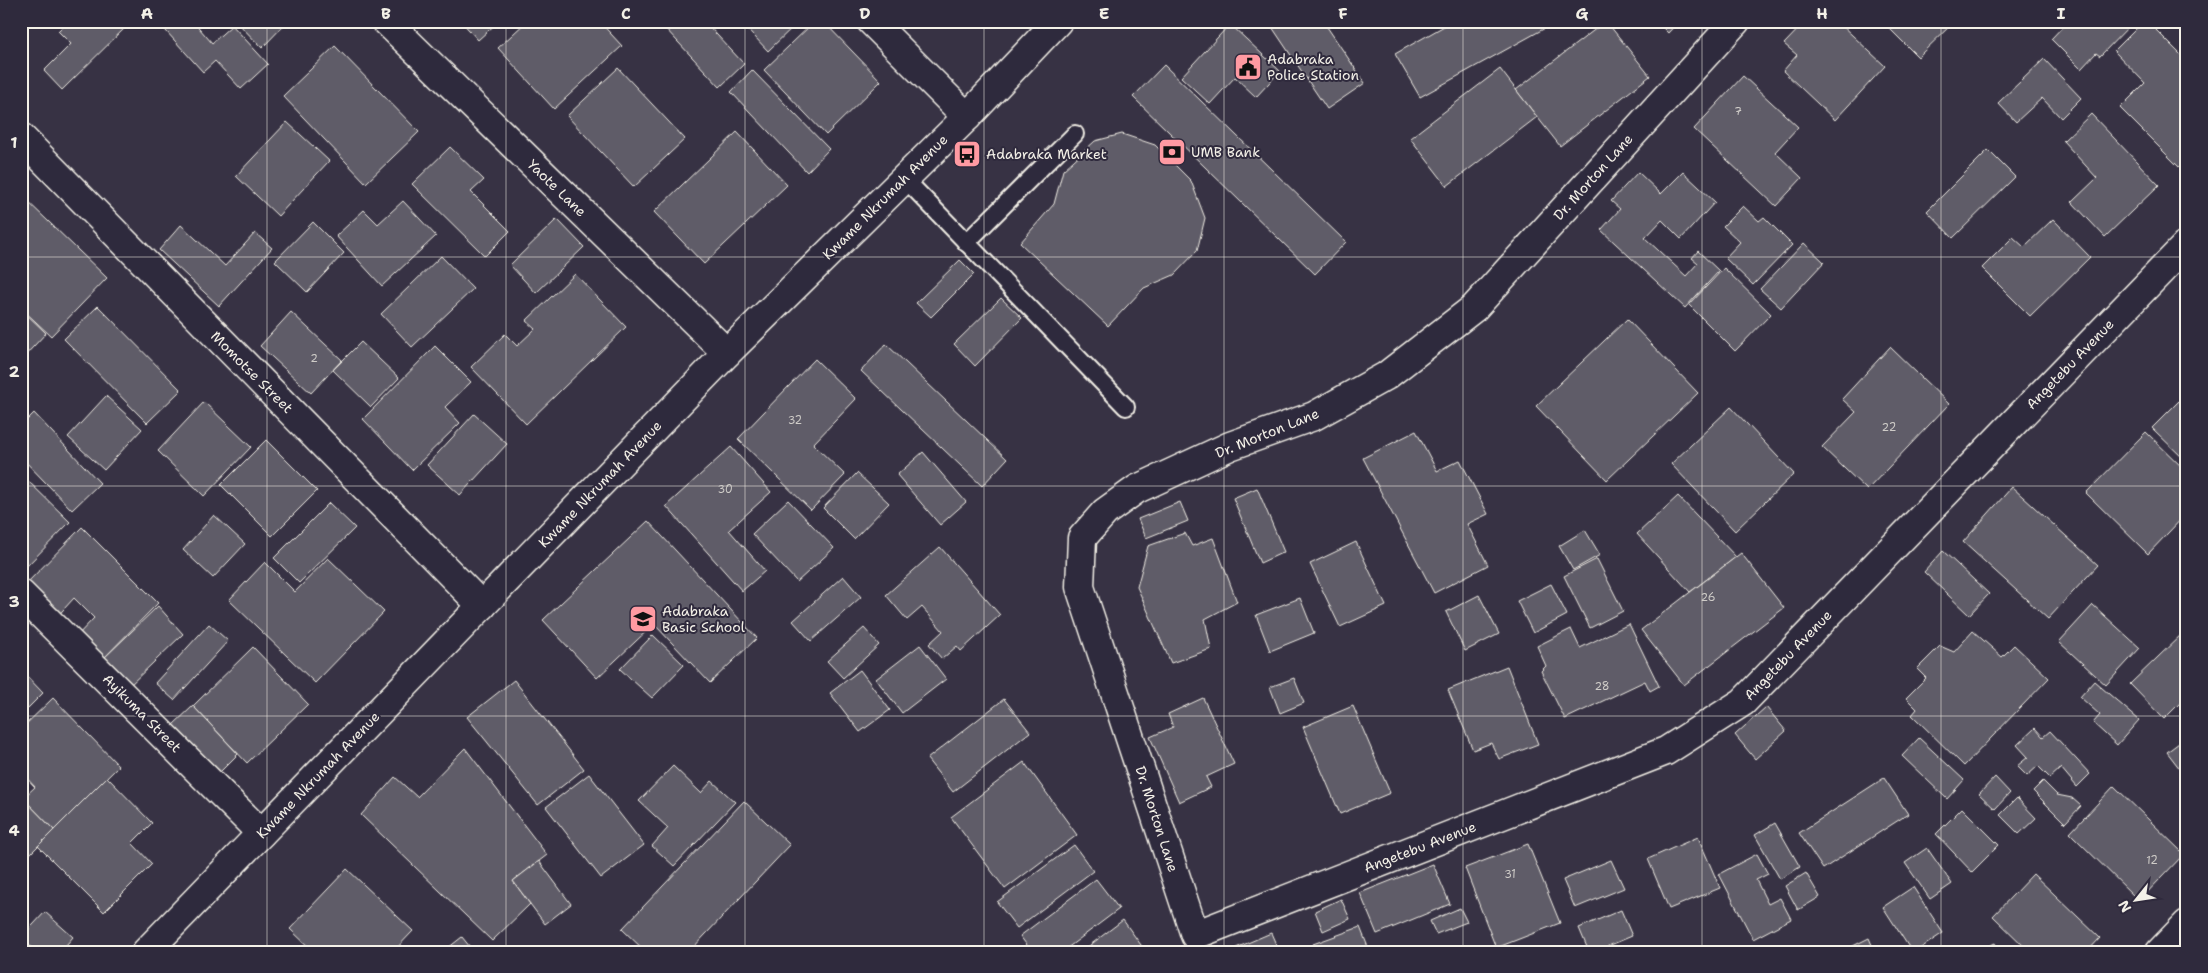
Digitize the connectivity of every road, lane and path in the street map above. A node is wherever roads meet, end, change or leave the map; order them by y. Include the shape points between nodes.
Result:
1 (386, 21) edge
2 (871, 21) edge
3 (1058, 21) edge
4 (1736, 21) edge
5 (967, 117) junction
6 (1075, 134) dead end
7 (21, 137) edge
8 (904, 178) junction
9 (966, 242) junction
10 (2187, 244) edge
11 (727, 353) junction
12 (1126, 407) dead end
13 (21, 594) edge
14 (482, 606) junction
15 (261, 833) junction
16 (2187, 924) edge
17 (1195, 935) joint
18 (146, 952) edge
19 (2160, 952) edge

1 - 11 street, Yaote Lane
2 - 5 street
3 - 5 street, Kwame Nkrumah Avenue
4 - 17 street, Dr. Morton Lane via 1474,308 1386,376 1314,416 1230,446 1136,489 1105,512 1082,538 1080,588
5 - 8 street, Kwame Nkrumah Avenue
6 - 9 lane
7 - 14 street, Momotse Street
8 - 9 lane
8 - 11 street, Kwame Nkrumah Avenue
9 - 12 lane
10 - 17 street, Angetebu Avenue via 1743,702 1666,751
11 - 14 street, Kwame Nkrumah Avenue
13 - 15 street, Ayikuma Street
14 - 15 street, Kwame Nkrumah Avenue
15 - 18 street, Kwame Nkrumah Avenue
16 - 19 street

